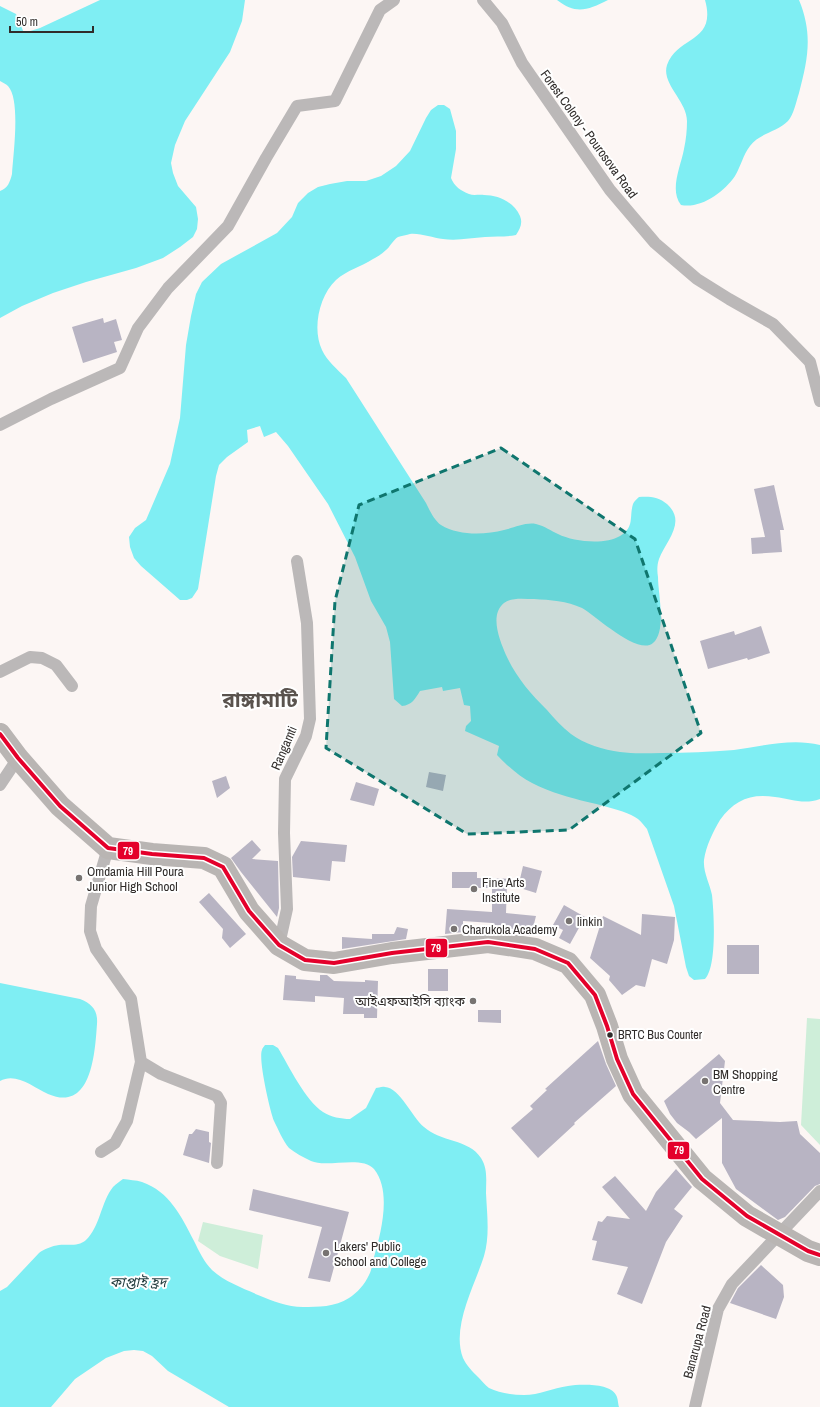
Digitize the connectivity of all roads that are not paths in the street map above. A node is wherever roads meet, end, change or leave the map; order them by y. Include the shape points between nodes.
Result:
1 (394, 0) edge
2 (483, 0) edge
3 (820, 401) edge
4 (0, 425) edge
5 (297, 561) dead end
6 (0, 672) edge
7 (72, 686) dead end
8 (0, 734) edge
9 (18, 758) junction
10 (0, 785) edge
11 (108, 848) junction
12 (279, 945) junction
13 (141, 1062) junction
14 (101, 1152) dead end
15 (217, 1164) dead end
16 (820, 1192) edge
17 (779, 1234) junction
18 (820, 1255) edge
19 (694, 1407) edge

1 - 4 street via 380,10 335,101 297,106 228,226 168,288 138,328 120,368
2 - 3 street, Forest Colony - Pourosova Road via 502,23 522,63 610,190 655,243 697,278 774,324 810,362
5 - 12 street, Rangamti via 307,623 310,719 306,736 285,779 287,909
6 - 7 street via 30,657 42,658 56,665
8 - 9 highway
9 - 10 street
9 - 11 highway via 60,806
11 - 12 highway via 204,858 223,867 249,911
11 - 13 street via 91,906 90,931 96,949 131,999
12 - 17 highway via 305,960 334,963 399,952 488,942 535,949 568,963 595,995 617,1059 634,1094 702,1179 747,1216
13 - 14 street via 126,1121 116,1143
13 - 15 street via 161,1074 217,1096 221,1103
16 - 17 street
17 - 18 highway
17 - 19 street, Banarupa Road via 732,1284 718,1309

